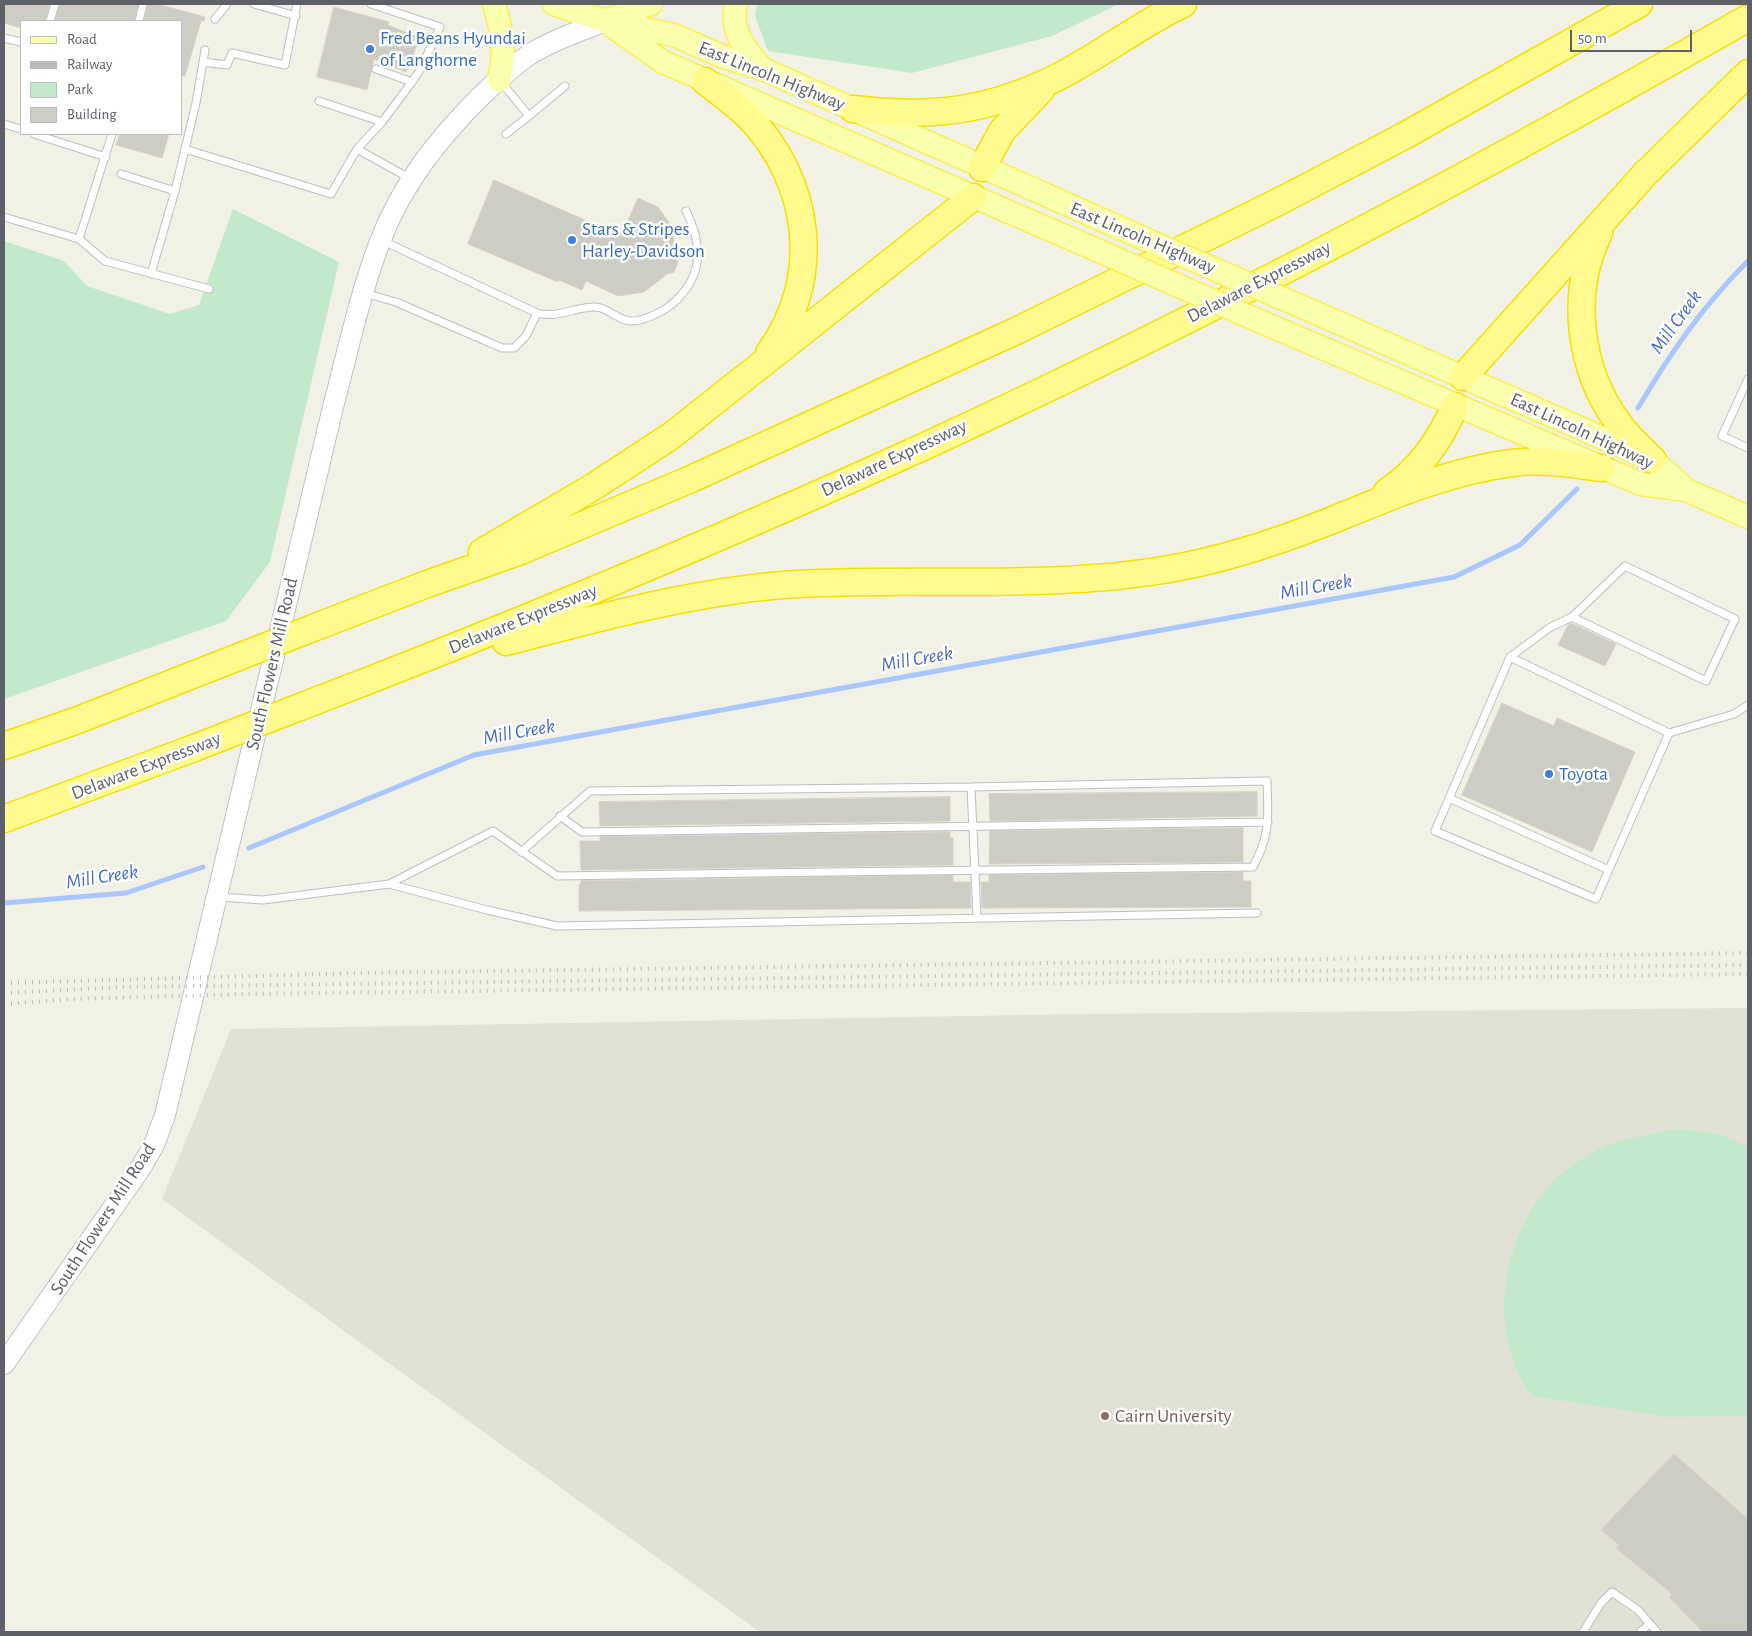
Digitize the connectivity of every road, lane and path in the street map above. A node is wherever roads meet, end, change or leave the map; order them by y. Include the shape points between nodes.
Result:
1 (55, 4) edge
2 (143, 4) edge
3 (227, 4) edge
4 (254, 4) edge
5 (298, 4) edge
6 (371, 4) edge
7 (494, 4) edge
8 (554, 4) edge
9 (651, 4) edge
10 (736, 4) edge
11 (1183, 4) edge
12 (1639, 4) edge
13 (296, 16) junction
14 (1748, 18) edge
15 (215, 19) dead end
16 (50, 20) edge
17 (139, 20) edge
18 (605, 21) junction
19 (4, 38) edge
20 (20, 42) edge
21 (205, 50) dead end
22 (203, 62) junction
23 (376, 69) dead end
24 (765, 70) junction
25 (1748, 73) edge
26 (1055, 78) junction
27 (499, 80) junction
28 (705, 81) junction
29 (412, 82) junction
30 (566, 86) dead end
31 (318, 101) dead end
32 (853, 109) junction
33 (529, 116) junction
34 (382, 122) junction
35 (4, 124) edge
36 (20, 127) edge
37 (506, 134) dead end
38 (37, 135) edge
39 (112, 135) edge
40 (185, 149) junction
41 (357, 149) junction
42 (106, 158) junction
43 (982, 168) junction
44 (121, 174) dead end
45 (411, 179) junction
46 (176, 191) junction
47 (973, 197) junction
48 (686, 211) dead end
49 (1607, 217) junction
50 (4, 218) edge
51 (79, 240) junction
52 (380, 240) junction
53 (151, 274) junction
54 (209, 289) dead end
55 (364, 293) junction
56 (537, 313) junction
57 (755, 371) junction
58 (1463, 377) junction
59 (1748, 379) edge
60 (1455, 406) junction
61 (1748, 448) edge
62 (1653, 460) junction
63 (1602, 468) junction
64 (1686, 490) junction
65 (1372, 502) junction
66 (1748, 516) edge
67 (427, 584) junction
68 (1572, 617) junction
69 (1510, 657) junction
70 (392, 672) junction
71 (1748, 705) edge
72 (1669, 733) junction
73 (4, 746) edge
74 (971, 787) junction
75 (1449, 798) junction
76 (560, 816) junction
77 (4, 819) edge
78 (1268, 822) junction
79 (974, 827) junction
80 (521, 852) junction
81 (976, 868) junction
82 (1609, 870) junction
83 (389, 884) junction
84 (216, 897) junction
85 (1257, 913) dead end
86 (977, 917) junction
87 (4, 1364) edge
88 (1649, 1624) junction
89 (1583, 1632) edge
90 (1640, 1632) edge
91 (1657, 1632) edge

1 - 16 lane
2 - 17 lane
3 - 15 lane
4 - 13 lane
5 - 13 lane
6 - 29 lane via 440,27 422,68
7 - 27 main road via 501,26 504,62
8 - 18 main road
9 - 18 main road
10 - 24 main road via 734,22 738,35 753,59
11 - 26 highway
12 - 67 highway via 1404,136 1016,331 691,479 521,550
13 - 22 lane via 285,65 232,53 227,65
14 - 70 highway, Delaware Expressway via 1346,238 1133,346 884,464 713,540
18 - 24 main road, East Lincoln Highway via 674,35 724,57
18 - 27 main road, South Flowers Mill Road via 530,54
18 - 28 main road, East Lincoln Highway via 663,62
19 - 20 lane
21 - 22 lane
22 - 40 lane
23 - 29 lane
24 - 32 main road, East Lincoln Highway
25 - 49 highway via 1686,132
26 - 32 highway via 999,101 944,112 915,114
26 - 43 highway via 1014,117 993,145
27 - 33 lane
27 - 45 main road, South Flowers Mill Road via 449,129
28 - 47 main road, East Lincoln Highway
28 - 57 highway via 747,116 772,148 791,184 802,222 805,244 800,290 785,328
29 - 34 lane
30 - 33 lane
31 - 34 lane
32 - 43 main road, East Lincoln Highway
33 - 37 lane
34 - 41 lane
35 - 36 lane
38 - 42 lane
39 - 42 lane
40 - 41 lane via 331,194
40 - 46 lane
41 - 45 lane
42 - 51 lane via 89,201
43 - 47 main road
43 - 58 main road, East Lincoln Highway, bridge
44 - 46 lane
45 - 52 main road, South Flowers Mill Road
46 - 53 lane
47 - 57 highway
47 - 60 main road, East Lincoln Highway, bridge
48 - 56 lane via 698,242 696,270 683,294 660,312 631,321 598,307 546,316
49 - 58 highway
49 - 62 highway via 1593,244 1582,286 1585,351 1608,408 1629,438
50 - 51 lane
51 - 53 lane via 105,261
52 - 55 main road, South Flowers Mill Road
52 - 56 lane
53 - 54 lane
55 - 56 lane via 396,302 502,348 514,348 526,336
55 - 84 main road, South Flowers Mill Road via 333,407
57 - 67 highway via 632,463
58 - 60 main road
58 - 62 main road, East Lincoln Highway
59 - 61 lane via 1722,436
60 - 63 main road, East Lincoln Highway
60 - 65 highway via 1422,463
62 - 64 main road, East Lincoln Highway
63 - 64 main road, East Lincoln Highway via 1641,484
63 - 65 highway via 1549,462 1513,463 1459,474
64 - 66 main road
65 - 70 highway via 1243,553 1168,570 1033,582 807,584 708,594 612,614
67 - 73 highway, bridge
68 - 68 lane via 1625,566 1735,619 1706,681
68 - 69 lane via 1549,628
69 - 72 lane
69 - 75 lane
70 - 77 highway, Delaware Expressway, bridge
71 - 72 lane via 1734,714
72 - 82 lane
74 - 76 lane via 590,791
74 - 78 lane via 1267,781
74 - 79 lane
75 - 82 lane
75 - 82 lane via 1435,831 1596,899
76 - 79 lane via 582,832
76 - 80 lane
78 - 79 lane
78 - 81 lane via 1262,850 1253,867
79 - 81 lane
80 - 81 lane via 557,876
80 - 83 lane via 493,831
81 - 86 lane
83 - 84 lane via 263,900
83 - 86 lane via 558,926
84 - 87 main road, South Flowers Mill Road via 172,1091 154,1145 110,1214
85 - 86 lane
88 - 89 lane via 1638,1610 1612,1592
88 - 90 lane
88 - 91 lane

